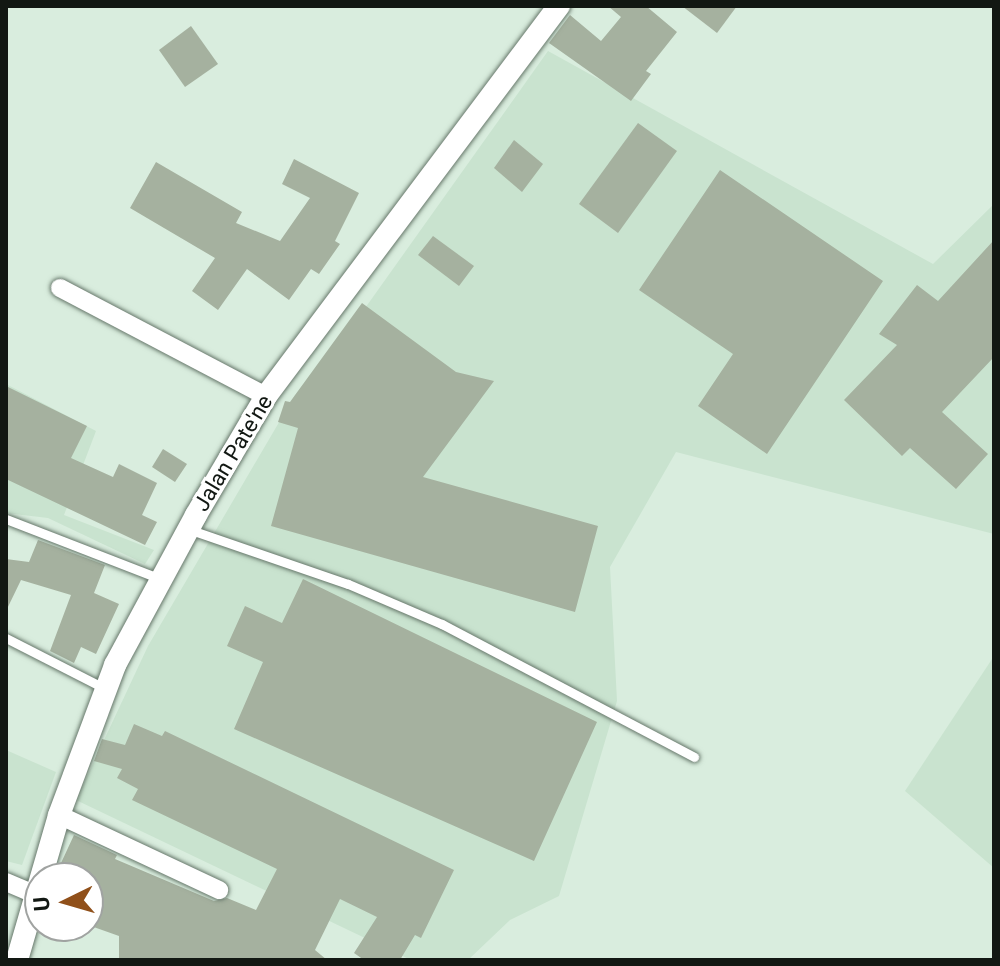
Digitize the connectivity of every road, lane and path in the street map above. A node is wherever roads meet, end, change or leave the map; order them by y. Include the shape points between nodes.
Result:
1 (559, 6) edge
2 (60, 288) dead end
3 (266, 396) junction
4 (6, 519) edge
5 (188, 529) junction
6 (161, 579) junction
7 (6, 638) edge
8 (106, 689) junction
9 (694, 757) dead end
10 (59, 815) junction
11 (44, 862) edge
12 (219, 890) dead end
13 (24, 933) edge
14 (17, 960) edge

1 - 3 street, Jalan Pate'ne
2 - 3 street
3 - 5 street, Jalan Pate'ne
4 - 6 lane
5 - 6 street, Jalan Pate'ne
5 - 9 lane via 348,584 442,624
6 - 8 street, Jalan Pate'ne
7 - 8 lane
8 - 10 street, Jalan Pate'ne
10 - 11 street, Jalan Pate'ne
10 - 12 street
13 - 14 street, Jalan Pate'ne

